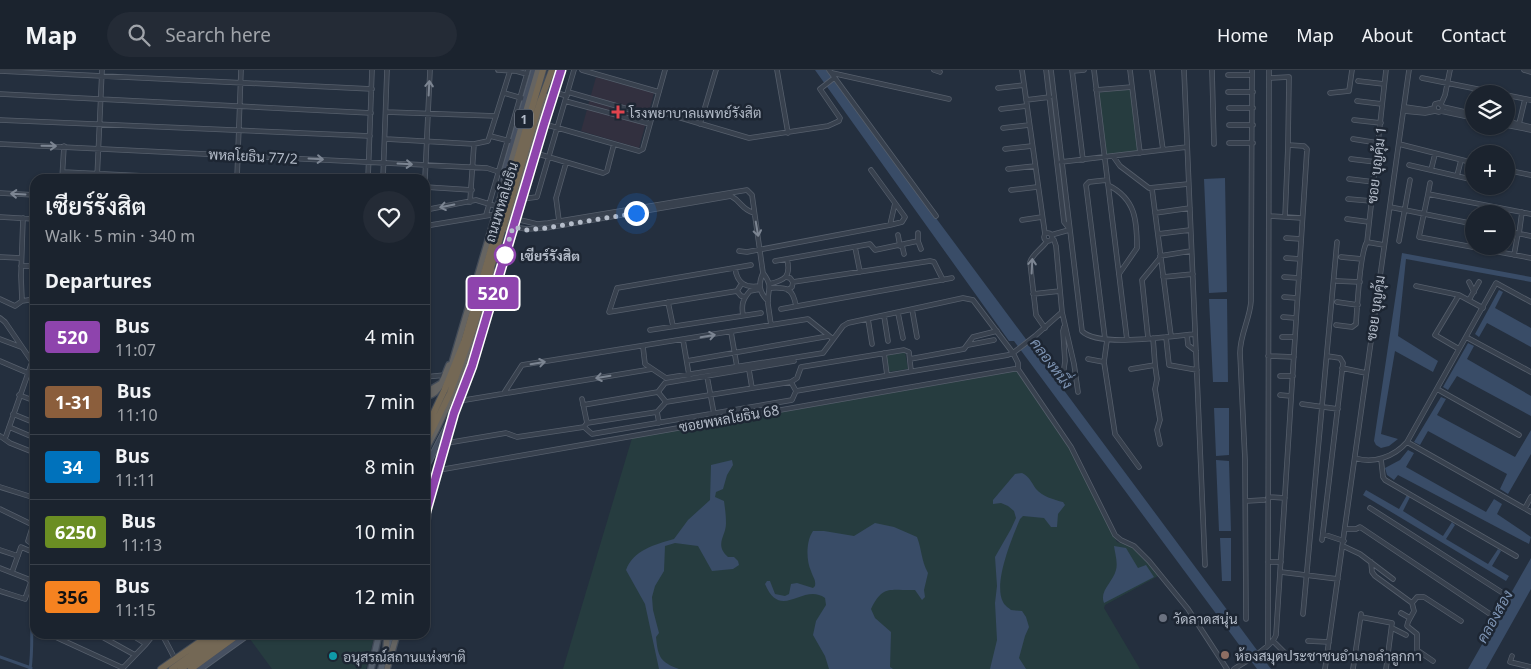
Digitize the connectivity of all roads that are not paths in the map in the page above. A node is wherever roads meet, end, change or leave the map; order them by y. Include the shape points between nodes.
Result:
1 (102, 70) edge
2 (242, 70) edge
3 (372, 70) edge
4 (388, 70) edge
5 (430, 70) edge
6 (498, 70) edge
7 (538, 70) edge
8 (543, 70) edge
9 (552, 70) edge
10 (561, 70) edge
11 (574, 70) edge
12 (582, 70) edge
13 (665, 70) edge
14 (716, 70) edge
15 (777, 70) edge
16 (934, 70) edge
17 (1022, 70) edge
18 (1046, 70) edge
19 (1051, 70) edge
20 (1084, 70) edge
21 (1094, 70) edge
22 (1130, 70) edge
23 (1152, 70) edge
24 (1184, 70) edge
25 (1212, 70) edge
26 (1269, 70) edge
27 (1289, 70) edge
28 (1352, 70) edge
29 (1386, 70) edge
30 (1409, 70) edge
31 (1450, 70) edge
32 (1524, 70) edge
33 (0, 71) edge
34 (510, 71) edge
35 (1072, 71) edge
36 (530, 72) edge
37 (830, 72) edge
38 (940, 72) dead end
39 (1252, 72) edge
40 (1531, 72) edge
41 (1228, 75) dead end
42 (102, 76) junction
43 (1289, 77) junction
44 (833, 78) junction
45 (1269, 78) junction
46 (1422, 78) dead end
47 (1358, 81) dead end
48 (241, 83) junction
49 (1448, 83) junction
50 (1384, 84) junction
51 (1024, 85) junction
52 (1465, 86) edge
53 (1132, 87) junction
54 (998, 88) dead end
55 (372, 89) junction
56 (1096, 90) junction
57 (554, 92) junction
58 (659, 92) junction
59 (1228, 92) dead end
60 (1253, 92) junction
61 (504, 93) junction
62 (1330, 93) dead end
63 (0, 94) edge
64 (567, 96) junction
65 (584, 96) junction
66 (1515, 96) edge
67 (1050, 97) junction
68 (523, 98) junction
69 (1525, 98) junction
70 (101, 100) junction
71 (949, 100) dead end
72 (1026, 100) junction
73 (1531, 100) edge
74 (1357, 101) dead end
75 (1382, 104) junction
76 (240, 106) junction
77 (582, 106) junction
78 (1026, 106) junction
79 (542, 107) junction
80 (621, 107) junction
81 (1229, 108) dead end
82 (1253, 108) junction
83 (1442, 108) junction
84 (1001, 109) dead end
85 (1404, 109) junction
86 (654, 110) junction
87 (1434, 110) junction
88 (386, 112) junction
89 (1465, 112) edge
90 (371, 113) junction
91 (428, 114) junction
92 (645, 114) junction
93 (1465, 115) edge
94 (496, 116) junction
95 (619, 116) junction
96 (652, 116) junction
97 (0, 120) edge
98 (1354, 120) dead end
99 (643, 122) junction
100 (1380, 123) junction
101 (1515, 123) edge
102 (100, 124) junction
103 (544, 124) junction
104 (650, 124) junction
105 (700, 124) junction
106 (1519, 124) junction
107 (1030, 125) junction
108 (1229, 125) dead end
109 (1253, 125) junction
110 (1515, 126) edge
111 (557, 128) junction
112 (1003, 128) dead end
113 (1531, 129) edge
114 (239, 131) junction
115 (788, 133) junction
116 (370, 136) junction
117 (490, 136) junction
118 (540, 138) junction
119 (386, 139) junction
120 (1353, 139) dead end
121 (427, 141) junction
122 (510, 141) junction
123 (1229, 143) dead end
124 (1253, 143) junction
125 (1378, 143) junction
126 (0, 144) edge
127 (474, 144) junction
128 (614, 144) junction
129 (1214, 144) dead end
130 (1399, 144) junction
131 (1288, 145) junction
132 (64, 146) junction
133 (1032, 146) junction
134 (1187, 147) junction
135 (98, 148) junction
136 (1005, 149) dead end
137 (1163, 150) junction
138 (535, 153) junction
139 (1140, 153) junction
140 (1435, 154) junction
141 (238, 155) junction
142 (1113, 156) junction
143 (1105, 157) junction
144 (548, 158) junction
145 (1351, 159) dead end
146 (1083, 160) junction
147 (1461, 160) junction
148 (1465, 161) edge
149 (369, 162) junction
150 (1376, 162) junction
151 (384, 163) junction
152 (566, 163) junction
153 (1060, 163) junction
154 (425, 165) junction
155 (1409, 165) dead end
156 (1035, 166) junction
157 (472, 168) junction
158 (1008, 169) dead end
159 (871, 170) dead end
160 (1431, 170) junction
161 (63, 172) joint
162 (1515, 172) edge
163 (502, 173) junction
164 (80, 174) edge
165 (97, 174) edge
166 (237, 174) edge
167 (368, 174) edge
168 (383, 174) edge
169 (425, 174) edge
170 (1531, 175) edge
171 (1457, 176) junction
172 (1465, 178) edge
173 (1349, 179) dead end
174 (1107, 180) junction
175 (1410, 180) dead end
176 (1374, 182) junction
177 (1430, 183) dead end
178 (1188, 184) junction
179 (1108, 185) junction
180 (430, 187) edge
181 (1038, 187) junction
182 (503, 188) junction
183 (1152, 189) junction
184 (472, 190) junction
185 (1011, 190) dead end
186 (0, 193) edge
187 (1428, 194) junction
188 (30, 195) edge
189 (1348, 198) dead end
190 (522, 199) junction
191 (1372, 201) junction
192 (470, 202) junction
193 (752, 202) junction
194 (895, 203) junction
195 (489, 204) junction
196 (740, 204) junction
197 (499, 207) junction
198 (1390, 207) junction
199 (1190, 208) junction
200 (430, 209) edge
201 (1404, 209) junction
202 (1155, 212) junction
203 (1522, 212) junction
204 (754, 213) junction
205 (1424, 213) junction
206 (497, 214) junction
207 (1531, 214) edge
208 (486, 215) junction
209 (936, 216) dead end
210 (1269, 216) junction
211 (0, 217) edge
212 (1042, 217) junction
213 (1285, 217) junction
214 (23, 218) junction
215 (1302, 218) junction
216 (30, 219) edge
217 (516, 219) junction
218 (1347, 219) dead end
219 (1022, 220) dead end
220 (559, 221) junction
221 (1369, 222) junction
222 (1465, 222) edge
223 (534, 223) junction
224 (430, 225) edge
225 (890, 225) junction
226 (513, 227) junction
227 (1069, 228) junction
228 (534, 229) junction
229 (1190, 230) junction
230 (918, 233) dead end
231 (1515, 233) edge
232 (1045, 234) junction
233 (1158, 234) junction
234 (1519, 234) junction
235 (898, 235) dead end
236 (1052, 236) junction
237 (1531, 236) edge
238 (1419, 237) junction
239 (1286, 238) dead end
240 (1301, 238) junction
241 (1047, 241) junction
242 (1399, 241) dead end
243 (918, 242) junction
244 (1337, 242) dead end
245 (1366, 244) junction
246 (1417, 244) dead end
247 (1384, 245) junction
248 (1465, 245) edge
249 (901, 246) junction
250 (856, 247) junction
251 (921, 249) dead end
252 (760, 250) junction
253 (738, 251) dead end
254 (1192, 251) junction
255 (1515, 251) edge
256 (904, 254) dead end
257 (1514, 255) edge
258 (0, 257) edge
259 (1160, 257) junction
260 (1341, 257) dead end
261 (21, 258) junction
262 (1286, 258) dead end
263 (1531, 258) edge
264 (787, 259) junction
265 (1300, 259) junction
266 (1362, 259) junction
267 (775, 261) dead end
268 (751, 265) dead end
269 (21, 266) junction
270 (30, 266) edge
271 (735, 268) junction
272 (860, 272) junction
273 (763, 273) junction
274 (1119, 274) junction
275 (1192, 274) junction
276 (786, 277) junction
277 (1163, 277) junction
278 (1284, 277) dead end
279 (952, 278) dead end
280 (1299, 278) junction
281 (943, 280) junction
282 (1337, 281) dead end
283 (793, 282) junction
284 (1360, 282) junction
285 (1469, 282) dead end
286 (1479, 282) dead end
287 (742, 283) junction
288 (770, 286) junction
289 (1416, 286) dead end
290 (760, 288) junction
291 (788, 290) junction
292 (737, 291) junction
293 (1060, 291) junction
294 (1474, 292) junction
295 (1033, 294) junction
296 (1459, 295) junction
297 (745, 297) junction
298 (1284, 297) dead end
299 (1297, 298) junction
300 (0, 299) edge
301 (30, 300) edge
302 (1469, 300) junction
303 (22, 301) junction
304 (768, 301) junction
305 (668, 302) junction
306 (1337, 302) dead end
307 (1531, 302) edge
308 (1358, 305) junction
309 (796, 306) junction
310 (1483, 308) junction
311 (781, 309) dead end
312 (912, 309) junction
313 (1062, 312) junction
314 (761, 313) dead end
315 (898, 313) junction
316 (743, 315) junction
317 (884, 316) junction
318 (1284, 317) dead end
319 (0, 318) edge
320 (1296, 318) junction
321 (868, 319) junction
322 (771, 325) junction
323 (1336, 325) dead end
324 (672, 326) junction
325 (1064, 327) junction
326 (1046, 328) junction
327 (650, 330) dead end
328 (997, 331) junction
329 (731, 332) junction
330 (1195, 334) junction
331 (1186, 335) junction
332 (829, 336) junction
333 (1168, 336) junction
334 (1282, 336) dead end
335 (917, 337) dead end
336 (1295, 337) junction
337 (1466, 337) junction
338 (903, 338) dead end
339 (1150, 338) junction
340 (0, 339) edge
341 (833, 339) junction
342 (1106, 339) junction
343 (683, 340) junction
344 (994, 340) dead end
345 (1127, 340) junction
346 (888, 341) dead end
347 (872, 344) dead end
348 (968, 345) junction
349 (21, 347) junction
350 (643, 347) junction
351 (1459, 349) junction
352 (1196, 351) junction
353 (735, 352) junction
354 (1014, 352) junction
355 (884, 353) junction
356 (1268, 356) junction
357 (1327, 356) junction
358 (1294, 357) junction
359 (454, 358) junction
360 (30, 359) edge
361 (910, 359) junction
362 (1088, 359) dead end
363 (792, 360) junction
364 (0, 361) edge
365 (687, 361) junction
366 (1104, 362) junction
367 (1155, 365) junction
368 (738, 367) junction
369 (800, 368) junction
370 (1342, 368) junction
371 (30, 369) edge
372 (652, 369) junction
373 (1018, 369) junction
374 (1131, 369) dead end
375 (749, 370) junction
376 (1197, 370) junction
377 (912, 371) junction
378 (1531, 372) edge
379 (27, 373) junction
380 (1366, 373) junction
381 (30, 374) edge
382 (445, 375) junction
383 (689, 375) junction
384 (887, 375) junction
385 (430, 376) edge
386 (707, 376) junction
387 (1063, 376) dead end
388 (1280, 376) dead end
389 (1292, 376) junction
390 (791, 382) junction
391 (442, 383) junction
392 (752, 388) junction
393 (1437, 389) junction
394 (430, 391) edge
395 (796, 391) junction
396 (658, 392) junction
397 (1078, 392) dead end
398 (504, 393) junction
399 (19, 395) junction
400 (711, 395) junction
401 (1280, 395) dead end
402 (430, 396) edge
403 (1291, 396) junction
404 (30, 399) edge
405 (582, 399) dead end
406 (459, 401) junction
407 (666, 402) junction
408 (1302, 404) dead end
409 (583, 405) junction
410 (1322, 407) junction
411 (1338, 409) junction
412 (657, 412) junction
413 (454, 413) junction
414 (13, 414) junction
415 (714, 414) junction
416 (430, 417) edge
417 (430, 420) edge
418 (30, 421) edge
419 (659, 423) junction
420 (585, 425) junction
421 (9, 428) junction
422 (430, 434) edge
423 (1519, 435) dead end
424 (0, 436) edge
425 (6, 436) dead end
426 (30, 436) edge
427 (430, 442) edge
428 (1407, 442) junction
429 (447, 443) junction
430 (1160, 444) dead end
431 (30, 450) edge
432 (1355, 458) junction
433 (430, 459) edge
434 (1381, 461) junction
435 (1139, 467) dead end
436 (439, 470) junction
437 (0, 487) edge
438 (30, 496) edge
439 (1268, 497) junction
440 (1531, 497) edge
441 (1285, 498) junction
442 (430, 499) edge
443 (1264, 500) dead end
444 (1246, 501) junction
445 (1370, 508) dead end
446 (1525, 508) junction
447 (0, 509) edge
448 (1531, 512) edge
449 (30, 524) edge
450 (1345, 529) junction
451 (1323, 534) junction
452 (1322, 540) dead end
453 (1344, 541) junction
454 (1343, 546) junction
455 (0, 550) edge
456 (30, 550) edge
457 (18, 556) junction
458 (1516, 556) dead end
459 (1268, 562) junction
460 (1281, 562) junction
461 (1371, 562) junction
462 (1206, 565) dead end
463 (0, 568) edge
464 (12, 572) junction
465 (1281, 572) junction
466 (1307, 575) junction
467 (1338, 579) junction
468 (1393, 579) dead end
469 (0, 591) edge
470 (1412, 603) junction
471 (1402, 613) dead end
472 (1303, 614) dead end
473 (1410, 618) junction
474 (1246, 620) dead end
475 (1461, 621) dead end
476 (1392, 628) junction
477 (1406, 635) dead end
478 (60, 639) edge
479 (106, 639) edge
480 (138, 639) edge
481 (146, 639) edge
482 (150, 639) edge
483 (165, 639) edge
484 (202, 639) edge
485 (203, 639) edge
486 (212, 639) edge
487 (228, 639) edge
488 (229, 639) edge
489 (230, 639) edge
490 (242, 639) edge
491 (379, 639) edge
492 (388, 639) edge
493 (396, 639) edge
494 (1308, 640) dead end
495 (1273, 641) junction
496 (1329, 642) junction
497 (146, 644) junction
498 (1268, 646) junction
499 (386, 651) joint
500 (136, 656) junction
501 (1288, 656) dead end
502 (1512, 656) dead end
503 (174, 657) junction
504 (1433, 661) dead end
505 (1531, 667) edge
506 (157, 669) edge
507 (161, 669) edge
508 (170, 669) edge
509 (181, 669) edge
510 (186, 669) edge
511 (191, 669) edge
512 (200, 669) edge
513 (370, 669) edge
514 (381, 669) edge
515 (387, 669) edge
516 (1227, 669) edge
517 (1234, 669) edge
518 (1325, 669) edge
519 (1353, 669) edge
520 (1386, 669) edge

1 - 42 street
2 - 48 street
3 - 55 street
4 - 88 street
91 -> 5 street
6 - 34 street
7 - 182 highway, ถนนพหลโยธิน / 1
8 - 417 highway via 464,342
9 - 79 highway, ถนนพหลโยธิน / 1
9 - 422 highway via 468,344 450,393
10 - 57 main road, ถนนพหลโยธิน / 1
11 - 64 street
12 - 58 street
13 - 58 street
14 - 105 street
15 - 115 street
16 - 38 street
17 - 51 street
18 - 67 street
19 - 153 street
20 - 35 street
21 - 56 street
22 - 53 street
23 - 137 street
24 - 134 street
25 - 129 street
26 - 45 street
27 - 43 street
28 - 62 street via 1349,91
29 - 50 street, ซอย บุญคุ้ม 1
30 - 85 street, ซอย บุญคุ้ม
31 - 49 street
32 - 40 street
33 - 42 street
34 - 36 street
34 - 61 street
35 - 146 street
36 - 68 main road, ถนนพหลโยธิน / 1
37 - 44 street
37 - 71 street
39 - 41 street
39 - 60 street
42 - 48 street
42 - 70 street
43 - 45 street
43 - 131 street
44 - 115 street via 820,88 839,121
44 - 209 street
45 - 210 street
46 - 49 street
47 - 50 street
48 - 55 street
48 - 76 street
49 - 52 street
49 - 83 street
50 - 75 street, ซอย บุญคุ้ม 1
51 - 54 street
51 - 72 street
53 - 56 street
53 - 139 street
55 - 90 street
56 - 143 street
57 - 64 street
57 - 103 main road, ถนนพหลโยธิน / 1
58 - 86 street
59 - 60 street
60 - 82 street
61 - 68 street
61 - 94 street
63 - 70 street
64 - 65 street
64 - 77 street
64 - 111 street
65 - 77 street
65 - 80 street
66 - 69 street
67 - 72 street
67 - 153 street
68 - 122 main road, ถนนพหลโยธิน / 1
69 - 73 street
69 - 106 street
70 - 76 street
70 - 102 street
72 - 78 street
74 - 75 street
75 - 100 street, ซอย บุญคุ้ม 1
76 - 90 street
76 - 114 street
77 - 95 street
78 - 84 street
78 - 107 street
79 - 118 highway
79 - 427 highway, ถนนพหลโยธิน / 1 via 471,348
80 - 92 street
80 - 95 street
81 - 82 street
82 - 109 street
83 - 87 street
83 - 87 street via 1436,103
83 - 89 street
83 - 93 street
85 - 87 street
85 - 130 street, ซอย บุญคุ้ม
86 - 96 street
86 - 105 street
88 - 91 street
88 - 119 street
90 - 116 street
91 - 94 street
91 - 121 street
92 - 96 street
92 - 99 street
94 - 117 street
95 - 99 street
96 - 104 street
97 - 102 street
98 - 100 street
99 - 104 street
100 - 125 street, ซอย บุญคุ้ม 1
101 - 106 street
102 - 114 street
102 - 135 street
103 - 111 street
103 - 118 main road, ถนนพหลโยธิน / 1
104 - 128 street via 643,149 639,151
105 - 115 street via 748,138
106 - 113 street
107 - 112 street
107 - 133 street
108 - 109 street
109 - 124 street
110 - 113 street
111 - 128 street
111 - 144 street
114 - 116 street
114 - 141 street
116 - 149 street
117 - 122 street
117 - 127 street via 488,141
118 - 138 main road, ถนนพหลโยธิน / 1
119 - 121 street
119 - 151 street
120 - 125 street
121 - 127 street
121 - 154 street
122 - 163 main road, ถนนพหลโยธิน / 1
123 - 124 street
124 - 444 street via 1252,301 1240,353
125 - 150 street, ซอย บุญคุ้ม 1
126 -> 132 street, พหลโยธิน 77/2
127 - 157 street
128 - 152 street via 607,172
130 - 140 street
130 - 198 street, ซอย บุญคุ้ม
131 - 213 street
131 - 215 street via 1307,149
132 - 135 street, พหลโยธิน 77/2
132 - 161 street
133 - 136 street
133 - 156 street
134 - 137 street
134 - 178 street
135 - 141 street, พหลโยธิน 77/2
135 - 165 street
137 - 139 street
138 - 144 street
138 - 190 main road, ถนนพหลโยธิน / 1
139 - 142 street
140 - 147 street
140 - 160 street
141 -> 149 street, พหลโยธิน 77/2
141 - 166 street
142 - 143 street
142 - 183 street
143 - 146 street
143 - 174 street
144 - 152 street
144 - 190 street via 537,197
145 - 150 street
146 - 153 street
147 - 148 street
147 - 171 street
149 - 151 street, พหลโยธิน 77/2
149 - 167 street
150 - 176 street, ซอย บุญคุ้ม 1
151 -> 154 street, พหลโยธิน 77/2
151 - 168 street
152 - 220 street via 556,198
153 - 227 street via 1064,222
154 - 157 street, พหลโยธิน 77/2
154 - 169 street
155 - 160 street
156 - 158 street
156 - 181 street
157 - 163 street, พหลโยธิน 77/2
157 - 184 street
159 - 194 street
160 - 171 street
161 - 164 street
162 - 170 street
163 - 182 main road, ถนนพหลโยธิน / 1
163 - 195 street
171 - 172 street
173 - 176 street
174 - 179 street
174 - 342 street via 1086,185
175 - 201 street
176 - 191 street, ซอย บุญคุ้ม 1
177 - 187 street
178 - 183 street
178 - 199 street
179 - 274 street
179 - 274 street via 1130,202 1133,209 1137,248
180 - 184 street
181 - 185 street
181 - 212 street
182 - 197 highway, ถนนพหลโยธิน / 1
183 - 202 street
184 - 192 street
188 -> 186 street
187 - 203 street
187 - 205 street
189 - 191 street
190 - 217 main road, ถนนพหลโยธิน / 1
191 - 221 street, ซอย บุญคุ้ม 1
192 - 195 street via 476,200
192 -> 200 street
193 - 196 street via 748,206
193 - 204 street
193 - 220 street via 752,195 742,190
194 - 225 street
194 - 225 street via 905,217 902,222
195 - 197 street
195 - 208 street
196 - 204 street
196 - 228 street via 731,196
197 - 206 highway, ถนนพหลโยธิน / 1
198 - 201 street
198 - 247 street, ซอย บุญคุ้ม
199 - 202 street
199 - 229 street
201 - 205 street
201 - 242 street
202 - 233 street
203 - 207 street
203 - 234 street
204 -> 252 street
205 - 222 street
205 - 238 street
206 - 208 street
206 - 359 highway, ถนนพหลโยธิน / 1
208 - 224 street
210 - 213 street
210 - 356 street
211 - 214 street
212 - 219 street
212 - 232 street
213 - 215 street
214 - 216 street
214 - 261 street
215 - 240 street
217 - 223 street
217 - 226 main road, ถนนพหลโยธิน / 1
218 - 221 street
220 - 223 street
221 - 245 street, ซอย บุญคุ้ม 1
223 - 228 street
225 - 252 street
226 - 228 street
226 - 406 main road, ถนนพหลโยธิน / 1
227 - 236 street
227 - 342 street via 1082,331
229 - 233 street
229 - 254 street
230 - 243 street
231 - 234 street
232 - 236 street
232 - 241 street
233 - 259 street
234 - 237 street
234 - 255 street
235 - 249 street
236 - 241 street
236 - 293 street
238 - 246 street
238 - 248 street
239 - 240 street
240 - 265 street
295 -> 241 street via 1031,260
243 - 249 street
243 - 251 street
244 - 357 street
245 - 247 street
245 - 266 street, ซอย บุญคุ้ม 1
247 - 380 street, ซอย บุญคุ้ม
249 - 250 street via 875,250 870,244
249 - 256 street
250 - 264 street
250 - 272 street
252 - 253 street
252 - 273 street
254 - 259 street
254 - 275 street
257 - 263 street
258 - 261 street
259 - 277 street
259 - 339 street via 1142,280
260 - 266 street
261 - 269 street
262 - 265 street
264 - 267 street
264 - 276 street via 789,269
265 - 280 street
266 - 284 street, ซอย บุญคุ้ม 1
268 - 271 street
269 - 270 street
269 - 303 street
271 - 287 street
271 - 305 street via 617,288 609,312
272 - 281 street via 930,261 934,262
272 - 283 street
273 - 288 street
273 - 290 street
274 - 345 street
275 - 277 street
275 - 330 street
276 - 283 street
276 - 288 street
277 - 333 street
278 - 280 street
279 - 281 street
280 - 299 street
281 - 309 street
282 - 284 street
283 - 291 street
284 - 308 street, ซอย บุญคุ้ม 1
285 - 294 street
286 - 294 street
287 - 290 street
287 - 292 street
288 - 291 street
288 - 304 street
289 - 296 street
290 - 297 street via 750,291
290 - 304 street
291 - 309 street
292 - 297 street
292 - 305 street
293 - 295 street
293 - 313 street
294 - 302 street
295 - 326 street via 1036,315
296 - 302 street
296 - 351 street via 1435,335
297 - 316 street
298 - 299 street
299 - 320 street
300 - 303 street via 15,306
301 - 303 street
302 - 310 street
304 - 322 street
305 - 324 street
306 - 308 street
307 - 310 street via 1496,283
308 - 323 street, ซอย บุญคุ้ม 1 via 1356,324 1352,327
309 - 311 street
310 - 337 street
312 - 315 street
312 - 328 street via 971,299
312 - 335 street
313 - 325 street
313 - 326 street
314 - 316 street
315 - 317 street
315 - 338 street
316 - 324 street
317 - 321 street
317 - 346 street
318 - 320 street
319 - 349 street
320 - 336 street
321 - 341 street via 846,324
321 - 347 street
322 - 329 street
322 - 332 street via 808,319
324 - 327 street
325 - 387 street
325 - 397 street
326 - 354 street
328 - 348 street via 973,336
328 - 354 street
343 -> 329 street
329 - 353 street
330 - 331 street
330 - 352 street
331 - 333 street
331 - 352 street via 1188,345
332 - 341 street
332 - 353 street
333 - 339 street
333 - 376 street via 1169,365
334 - 336 street
336 - 358 street
337 - 351 street
337 - 378 street
339 - 345 street
339 - 367 street
340 - 349 street
341 - 363 street via 823,352
342 - 345 street
342 - 366 street
343 - 350 street
343 - 365 street
344 - 348 street
348 - 361 street via 964,349
349 - 360 street
350 - 372 street via 645,364
398 -> 350 street via 522,365
351 - 393 street
352 - 376 street
353 - 365 street
353 - 368 street
354 - 373 street
354 - 377 street
355 - 361 street via 906,350
355 - 369 street
355 - 384 street
356 - 358 street
356 - 439 street
357 - 370 street via 1341,359
357 - 410 street
358 - 389 street
359 - 382 highway, 1
359 - 416 highway, ถนนพหลโยธิน / 1 via 444,390
361 - 377 street
362 - 366 street
363 - 368 street
363 - 369 street
363 - 375 street
364 - 379 street
365 - 383 street
366 - 435 street via 1115,434
367 - 374 street
367 - 430 street
368 - 383 street
369 - 390 street via 797,378
370 - 380 street
370 - 411 street
371 - 379 street
372 - 383 street via 666,378
372 -> 398 street
373 - 436 street, ซอยพหลโยธิน 68
373 - 516 street via 1071,447 1115,535 1150,561 1188,609
375 - 386 street
375 - 392 street
376 - 462 street
377 - 384 street
379 - 381 street
379 - 399 street
380 - 432 street, ซอย บุญคุ้ม
382 - 385 street
382 - 391 highway, 1
384 - 395 street
386 - 396 street via 665,384
386 - 400 street
388 - 389 street
389 - 403 street
390 - 392 street
390 - 395 street
391 - 394 highway
391 - 402 highway
392 - 400 street
393 - 423 street
393 - 428 street
395 - 415 street via 792,400
396 - 407 street
396 - 409 street
398 - 406 street
399 - 404 street
399 - 414 street
400 - 407 street
400 - 415 street
401 - 403 street
403 - 441 street
405 - 409 street
406 - 413 main road, ถนนพหลโยธิน / 1
407 - 412 street
408 - 410 street
409 - 420 street
410 - 411 street
410 - 466 street
411 - 451 street
412 - 419 street
412 - 420 street
413 - 429 main road, ถนนพหลโยธิน / 1
413 - 433 main road
414 - 418 street
414 - 421 street
415 - 419 street
419 - 420 street via 592,434
420 - 429 street via 517,437 506,433
421 - 425 street
421 - 426 street
424 - 431 street
428 - 434 street
428 - 446 street
429 - 436 main road, ถนนพหลโยธิน / 1
432 - 434 street
432 - 450 street, ซอย บุญคุ้ม
434 - 458 street via 1383,477
436 - 442 main road, ถนนพหลโยธิน / 1
437 - 438 street
439 - 441 street
439 - 459 street
440 - 446 street
441 - 460 street
443 - 444 street
444 - 474 street
445 - 450 street via 1509,597 1496,618 1360,527
446 - 448 street
447 - 449 street
450 - 453 street, ซอย บุญคุ้ม
451 - 452 street
451 - 453 street
453 - 454 street, ซอย บุญคุ้ม
454 - 461 street
454 - 467 street, ซอย บุญคุ้ม
455 - 457 street
456 - 457 street via 21,547
457 - 464 street
459 - 460 street
459 - 498 street
460 - 465 street
461 - 468 street
461 - 470 street via 1374,576
463 - 464 street
464 - 469 street via 30,580 26,598
465 - 466 street
465 - 495 street
466 - 467 street
466 - 472 street
467 - 496 street, ซอย บุญคุ้ม
470 - 473 street via 1414,611
470 - 475 street via 1417,597 1424,597
471 - 473 street
473 - 504 street via 1407,626 1417,634 1417,650
476 - 477 street
476 - 519 street via 1390,622 1361,615
476 - 520 street
478 - 500 street via 123,668
479 - 500 street
480 - 497 street
481 - 497 street
482 - 497 street
483 - 503 street
484 - 503 main road
485 - 507 highway
486 - 508 highway
487 - 509 highway
488 - 510 highway
489 - 511 highway
490 - 512 main road
491 - 513 main road
492 - 499 highway
493 - 515 highway
494 - 496 street
495 - 498 street
495 - 501 street
496 - 518 street, ซอย บุญคุ้ม
497 - 500 street
498 - 517 street
499 - 514 main road
502 - 505 street via 1510,662
503 - 506 main road

